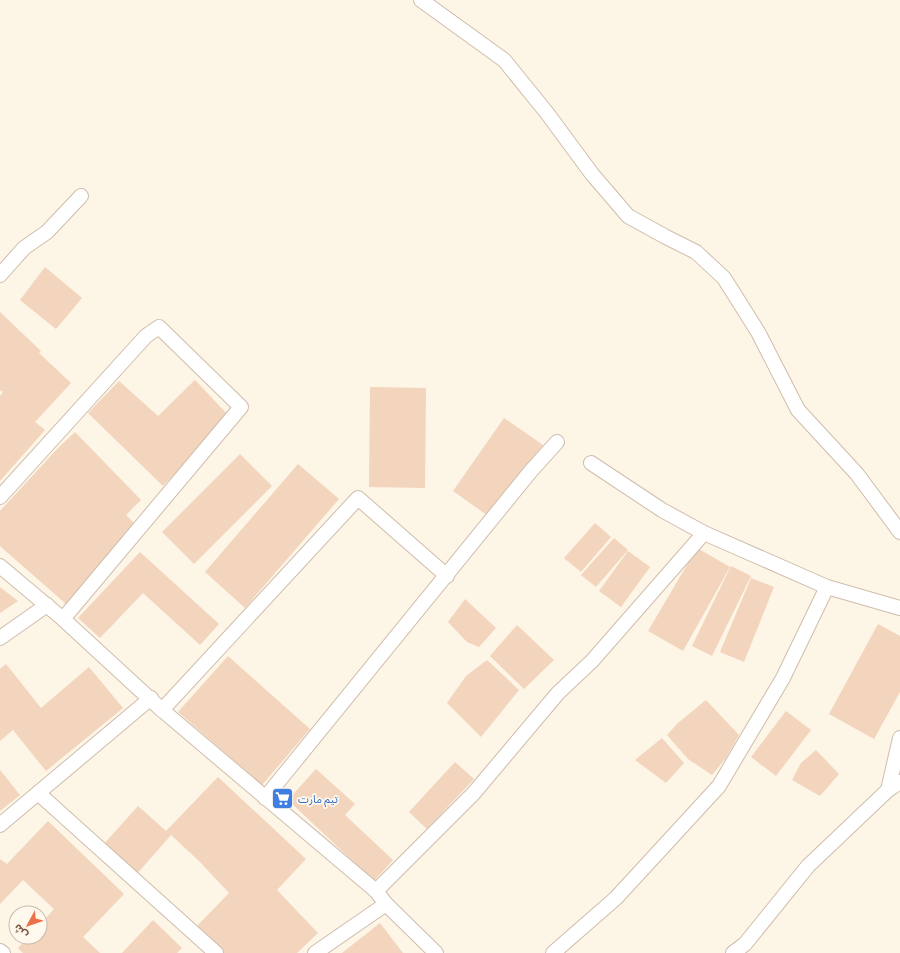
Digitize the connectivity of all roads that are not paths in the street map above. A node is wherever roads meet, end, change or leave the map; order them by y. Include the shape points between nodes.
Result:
1 (422, 0) edge
2 (81, 196) dead end
3 (0, 275) edge
4 (557, 442) dead end
5 (591, 463) dead end
6 (0, 497) edge
7 (900, 532) edge
8 (704, 533) junction
9 (0, 566) edge
10 (447, 576) junction
11 (827, 586) junction
12 (47, 605) junction
13 (900, 608) edge
14 (63, 619) junction
15 (0, 638) edge
16 (151, 698) junction
17 (162, 710) junction
18 (900, 738) edge
19 (894, 786) edge
20 (38, 793) junction
21 (265, 798) junction
22 (0, 825) edge
23 (376, 891) junction
24 (386, 904) junction
25 (747, 948) edge
26 (0, 951) edge
27 (3, 953) edge
28 (216, 953) edge
29 (315, 953) edge
30 (436, 953) edge
31 (553, 953) edge
32 (733, 953) edge

1 - 7 street via 504,60 592,174 628,216 696,252 724,278 758,332 798,410 857,474
2 - 3 street via 47,232 24,248
4 - 10 street
5 - 8 street via 662,510
6 - 14 street via 146,336 159,327 241,407
8 - 11 street
8 - 23 street via 592,661 558,693 473,794
9 - 12 street
10 - 17 street via 358,498
10 - 21 street
11 - 13 street
11 - 31 street via 783,678 719,786 616,898
12 - 14 street
12 - 15 street
14 - 16 street
16 - 17 street
16 - 20 street
17 - 21 street
18 - 19 street
19 - 25 street via 808,866
20 - 22 street
20 - 28 street
21 - 23 street via 304,828
23 - 24 street
24 - 29 street
24 - 30 street
25 - 32 street
26 - 27 street

